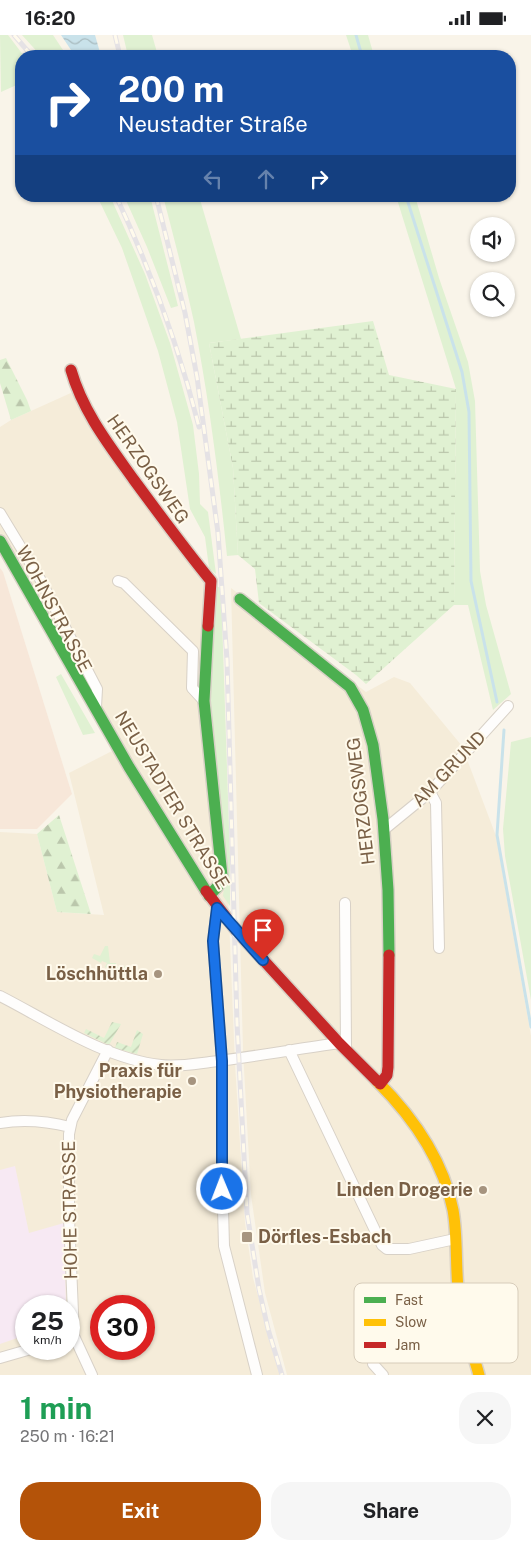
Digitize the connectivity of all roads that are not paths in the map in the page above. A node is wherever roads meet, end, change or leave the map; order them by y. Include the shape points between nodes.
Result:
1 (71, 370) dead end
2 (0, 513) edge
3 (0, 541) edge
4 (118, 581) dead end
5 (240, 599) dead end
6 (204, 701) junction
7 (508, 706) dead end
8 (96, 708) junction
9 (430, 792) junction
10 (386, 828) junction
11 (209, 896) junction
12 (345, 903) dead end
13 (217, 908) junction
14 (439, 948) dead end
15 (0, 996) edge
16 (342, 1046) junction
17 (289, 1050) junction
18 (108, 1051) junction
19 (222, 1061) junction
20 (380, 1084) junction
21 (0, 1123) edge
22 (70, 1127) junction
23 (455, 1239) junction
24 (458, 1283) edge
25 (70, 1295) edge
26 (80, 1353) edge
27 (15, 1354) edge
28 (0, 1358) edge
29 (373, 1364) dead end
30 (92, 1375) edge
31 (257, 1375) edge
32 (383, 1375) edge

1 - 6 street, HERZOGSWEG via 95,426 210,581
2 - 8 street, WOHNSTRASSE via 40,579 98,689
3 - 8 street, NEUSTADTER STRASSE
4 - 6 street via 124,583 192,651 192,688
5 - 10 street, HERZOGSWEG via 350,687 360,702 369,722
6 - 11 street via 222,871 218,886
7 - 9 street, AM GRUND
8 - 11 street, NEUSTADTER STRASSE via 143,792
9 - 10 street, AM GRUND
9 - 14 street via 436,803
10 - 20 street, HERZOGSWEG via 390,958 388,1067 387,1075
11 - 13 street, NEUSTADTER STRASSE
12 - 16 street
13 - 16 street, NEUSTADTER STRASSE
13 - 19 street via 213,941
15 - 18 street
16 - 17 street
16 - 20 street, NEUSTADTER STRASSE
17 - 19 street
17 - 23 street via 382,1245 386,1249 409,1249
18 - 19 street via 160,1065
18 - 22 street, HOHE STRASSE
19 - 31 street via 224,1246
20 - 23 street, NEUSTADTER STRASSE via 430,1147 453,1211
21 - 22 street via 31,1120
22 - 25 street, HOHE STRASSE
23 - 24 street, NEUSTADTER STRASSE
26 - 30 street, HOHE STRASSE
27 - 28 street
29 - 32 street

